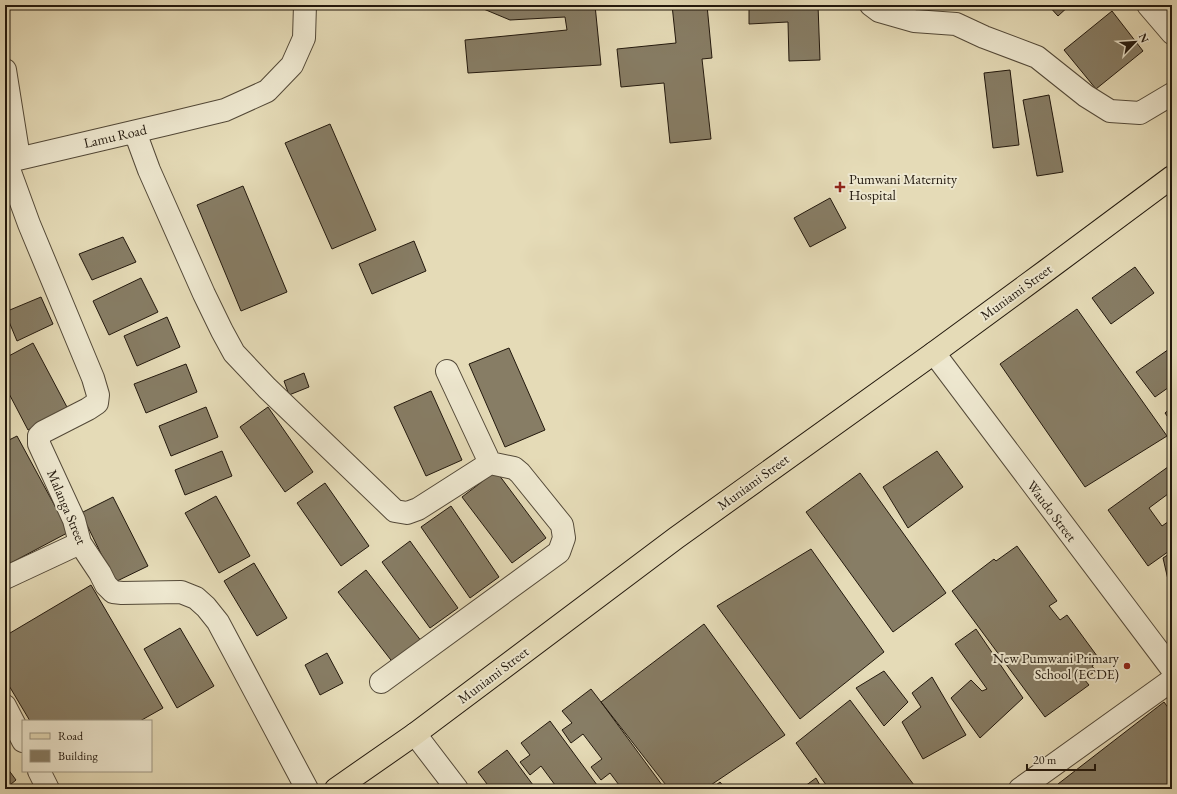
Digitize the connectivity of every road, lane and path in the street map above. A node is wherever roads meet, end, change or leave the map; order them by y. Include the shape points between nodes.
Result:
1 (305, 5) edge
2 (871, 5) edge
3 (1148, 5) edge
4 (1172, 33) edge
5 (5, 70) edge
6 (1172, 94) edge
7 (135, 132) junction
8 (10, 160) edge
9 (1172, 176) edge
10 (934, 353) junction
11 (447, 371) dead end
12 (490, 463) junction
13 (80, 542) junction
14 (5, 578) edge
15 (1172, 669) edge
16 (1172, 680) edge
17 (382, 682) dead end
18 (5, 706) edge
19 (415, 734) junction
20 (22, 739) edge
21 (40, 772) edge
22 (48, 789) edge
23 (306, 789) edge
24 (336, 789) edge
25 (457, 789) edge
26 (1020, 789) edge

1 - 7 street, Lamu Road via 304,38 292,66 267,91 225,110
2 - 6 street via 878,11 914,21 956,24 1038,58 1086,96 1110,111 1140,113
3 - 4 street
5 - 8 street, Malanga Street
7 - 8 street, Lamu Road
7 - 12 street via 149,170 204,294 234,353 395,511 408,513 418,509
8 - 13 street, Malanga Street via 29,224 98,395 97,403 88,410 42,432 39,436 39,444 74,520
9 - 10 main road, Muniami Street
10 - 15 street, Waudo Street
10 - 19 main road, Muniami Street via 676,538
11 - 12 street
12 - 17 street via 514,468 520,473 562,525 564,538 559,552
13 - 14 street
13 - 23 street, Malanga Street via 106,585 114,592 181,592 196,598 206,607 218,622
16 - 26 street
18 - 20 street
19 - 24 main road, Muniami Street
19 - 25 street
21 - 22 street

